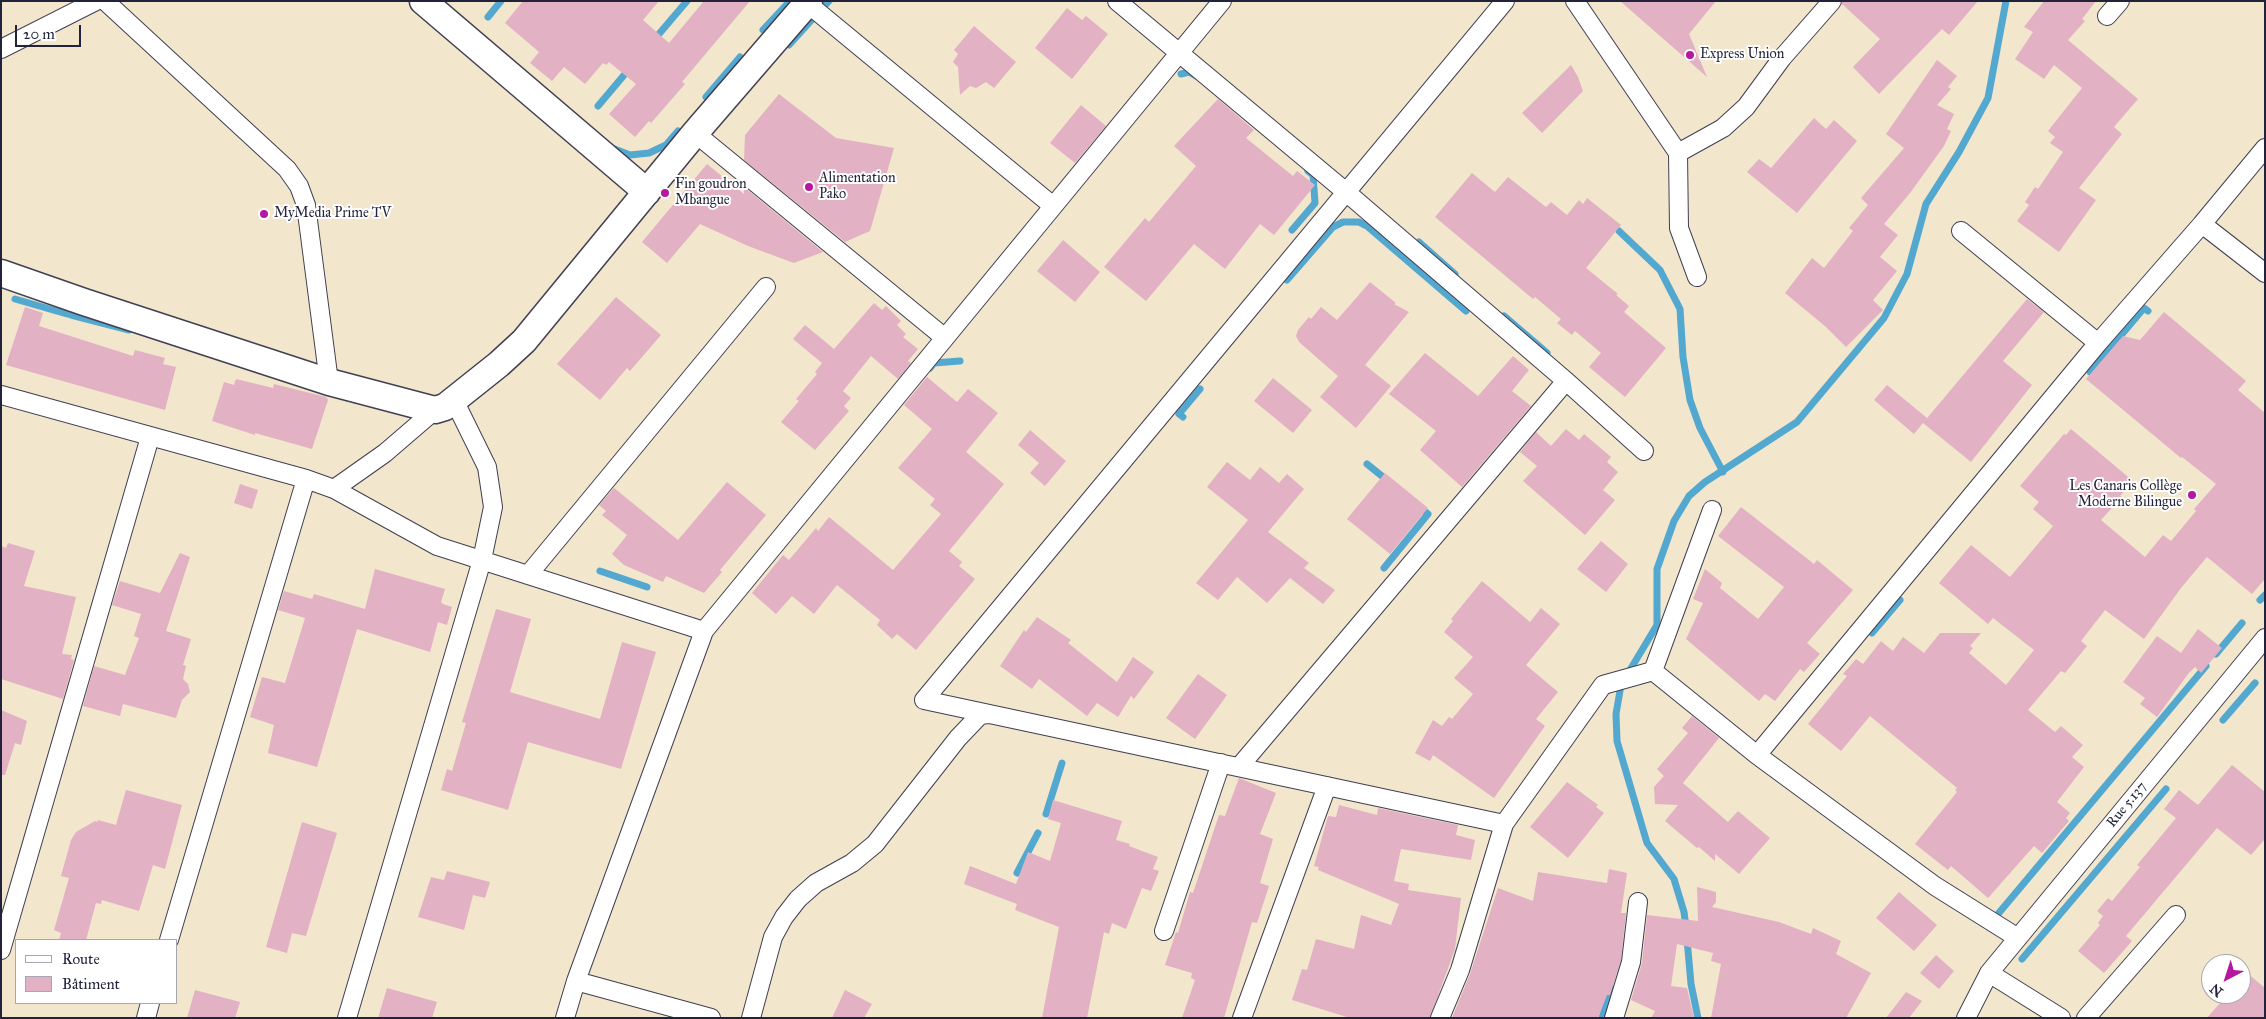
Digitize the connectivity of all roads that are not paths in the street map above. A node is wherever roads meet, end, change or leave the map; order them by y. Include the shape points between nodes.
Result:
1 (96, 1) edge
2 (105, 1) edge
3 (423, 1) edge
4 (1116, 1) edge
5 (1222, 1) edge
6 (1505, 1) edge
7 (1575, 1) edge
8 (1832, 1) edge
9 (2120, 1) edge
10 (808, 2) edge
11 (2107, 16) dead end
12 (1, 49) edge
13 (1179, 53) junction
14 (695, 133) junction
15 (2265, 148) edge
16 (1678, 154) junction
17 (647, 192) junction
18 (1346, 192) junction
19 (1053, 206) junction
20 (2202, 224) junction
21 (1961, 231) dead end
22 (1, 273) edge
23 (2265, 273) edge
24 (1697, 278) dead end
25 (766, 287) dead end
26 (945, 338) junction
27 (2098, 342) junction
28 (1566, 381) junction
29 (329, 382) junction
30 (1, 395) edge
31 (445, 405) junction
32 (150, 437) junction
33 (1644, 451) dead end
34 (306, 479) junction
35 (334, 489) junction
36 (1712, 510) dead end
37 (482, 560) junction
38 (528, 575) junction
39 (704, 631) junction
40 (2264, 639) edge
41 (1653, 671) junction
42 (989, 714) junction
43 (1758, 756) junction
44 (1221, 763) junction
45 (1239, 767) junction
46 (1327, 786) junction
47 (1504, 824) junction
48 (1638, 902) dead end
49 (2176, 915) dead end
50 (1164, 931) dead end
51 (2018, 938) junction
52 (169, 939) edge
53 (1, 950) edge
54 (1989, 973) junction
55 (576, 981) junction
56 (150, 1004) edge
57 (146, 1018) edge
58 (347, 1018) edge
59 (565, 1018) edge
60 (711, 1018) edge
61 (751, 1018) edge
62 (1242, 1018) edge
63 (1440, 1018) edge
64 (1614, 1018) edge
65 (1966, 1018) edge
66 (2061, 1018) edge
67 (2086, 1018) edge

1 - 12 street
2 - 29 street via 287,168 299,186 306,205
3 - 17 main road
4 - 13 street
5 - 13 street
6 - 18 street
7 - 16 street
8 - 16 street via 1782,58 1746,108 1723,128
9 - 11 street
10 - 14 main road
10 - 19 street
13 - 18 street
13 - 19 street
14 - 17 main road
14 - 26 street
15 - 20 street
16 - 24 street via 1679,228
17 - 31 main road via 524,341
18 - 28 street
18 - 42 street via 924,700
19 - 26 street
20 - 23 street
20 - 27 street
21 - 27 street
22 - 29 main road
25 - 38 street
26 - 39 street
27 - 43 street
28 - 33 street
28 - 45 street
29 - 31 main road
30 - 32 street
31 - 35 street
31 - 37 street via 487,467 493,507
32 - 34 street
32 - 53 street
34 - 35 street
34 - 52 street
35 - 37 street via 437,546
36 - 41 street
37 - 38 street
37 - 58 street
38 - 39 street
39 - 55 street
40 - 51 street, Rue 5.137
41 - 43 street
41 - 47 street via 1603,684
42 - 44 street
42 - 61 street via 980,715 958,738 875,844 852,863 816,883 798,899 773,937
43 - 51 street via 1935,886
44 - 45 street
44 - 50 street
45 - 46 street
46 - 47 street
46 - 62 street
47 - 63 street via 1460,970
48 - 64 street via 1631,962
49 - 67 street
51 - 54 street, Rue 5.137
54 - 65 street, Rue 5.137
54 - 66 street
55 - 59 street
55 - 60 street
56 - 57 street

